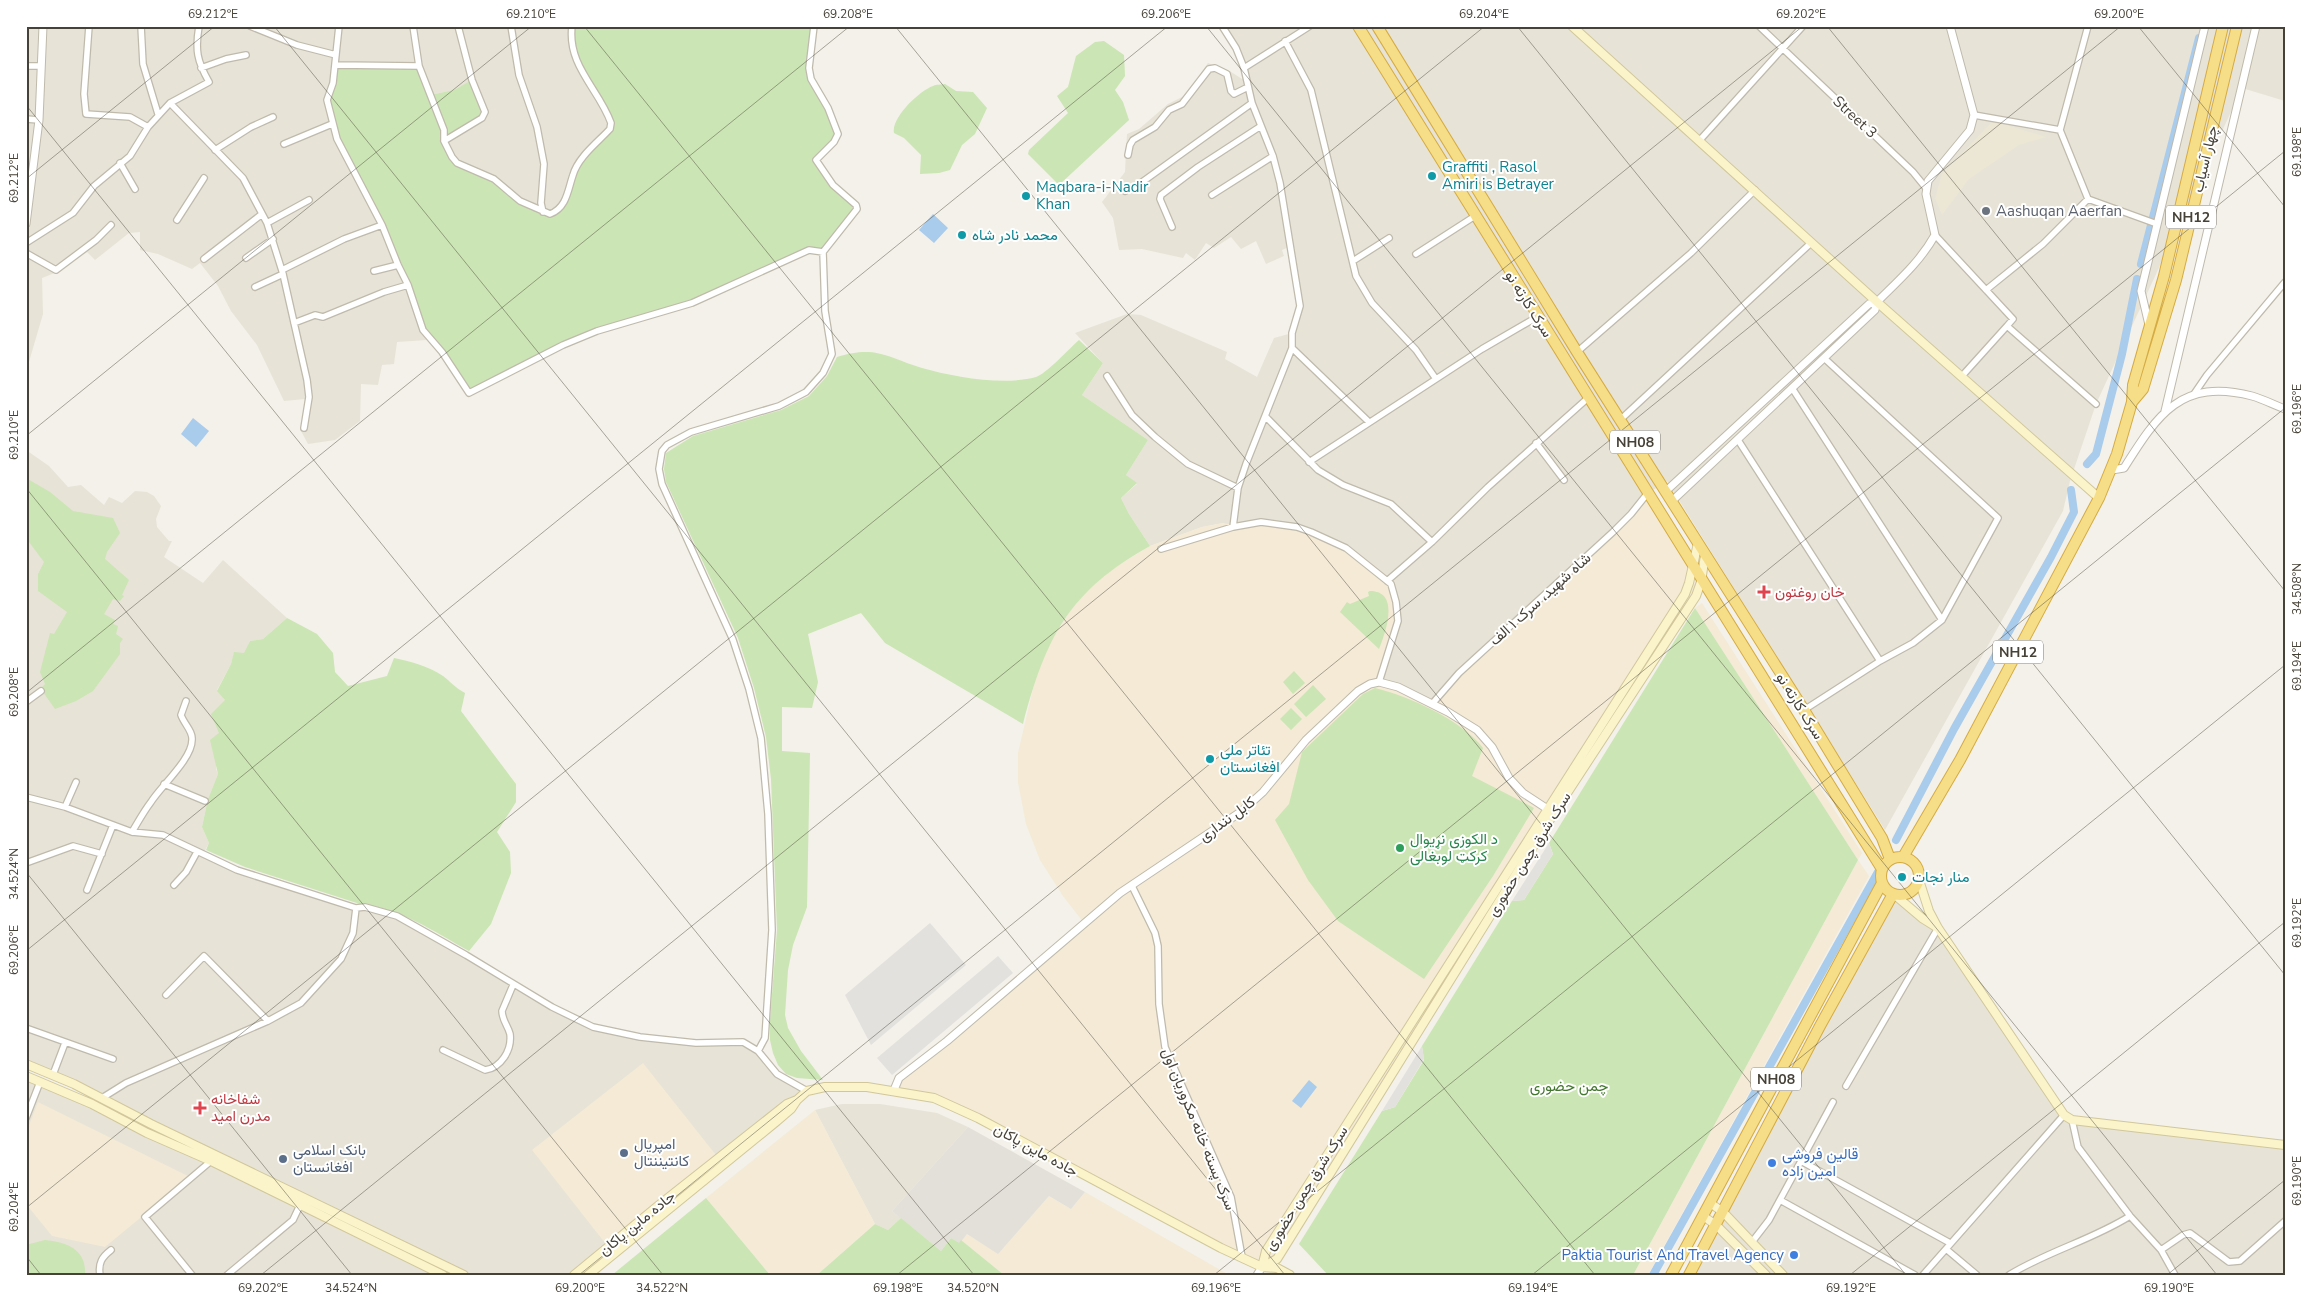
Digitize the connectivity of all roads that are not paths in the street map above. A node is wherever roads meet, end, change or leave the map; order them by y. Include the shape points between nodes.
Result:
1 (43, 26) edge
2 (89, 26) edge
3 (140, 26) edge
4 (200, 26) edge
5 (250, 26) edge
6 (339, 26) edge
7 (413, 26) edge
8 (458, 26) edge
9 (511, 26) edge
10 (572, 26) edge
11 (814, 26) edge
12 (1222, 26) edge
13 (1310, 26) edge
14 (1358, 26) edge
15 (1377, 26) edge
16 (1572, 26) edge
17 (1759, 26) edge
18 (1803, 26) edge
19 (1950, 26) edge
20 (2088, 26) edge
21 (2205, 26) edge
22 (2223, 26) edge
23 (2237, 26) edge
24 (2256, 26) edge
25 (1285, 41) junction
26 (1782, 47) junction
27 (246, 55) dead end
28 (336, 56) junction
29 (335, 65) junction
30 (26, 66) edge
31 (41, 66) junction
32 (419, 66) junction
33 (201, 68) junction
34 (1244, 68) junction
35 (1248, 87) junction
36 (170, 103) junction
37 (1252, 104) junction
38 (158, 114) junction
39 (1974, 115) junction
40 (273, 117) dead end
41 (26, 119) edge
42 (39, 120) junction
43 (332, 124) junction
44 (1260, 126) junction
45 (148, 127) junction
46 (2060, 130) junction
47 (444, 141) junction
48 (1699, 141) junction
49 (284, 144) dead end
50 (215, 150) junction
51 (1128, 155) dead end
52 (1273, 156) junction
53 (120, 164) junction
54 (204, 178) dead end
55 (1926, 188) junction
56 (135, 189) dead end
57 (1755, 190) junction
58 (1126, 192) dead end
59 (1212, 195) dead end
60 (2088, 199) junction
61 (309, 200) dead end
62 (543, 212) junction
63 (262, 214) junction
64 (1475, 216) junction
65 (176, 220) dead end
66 (266, 223) junction
67 (2155, 223) junction
68 (26, 224) edge
69 (111, 225) dead end
70 (382, 225) junction
71 (1172, 227) dead end
72 (1935, 235) junction
73 (1389, 238) dead end
74 (273, 239) junction
75 (26, 243) edge
76 (1811, 243) junction
77 (823, 252) junction
78 (26, 253) edge
79 (1416, 254) dead end
80 (246, 258) dead end
81 (204, 259) dead end
82 (1353, 261) junction
83 (398, 265) junction
84 (374, 271) dead end
85 (283, 272) junction
86 (2285, 282) edge
87 (408, 285) junction
88 (255, 287) dead end
89 (1986, 290) junction
90 (1876, 302) junction
91 (1537, 317) junction
92 (294, 322) junction
93 (2006, 326) junction
94 (2150, 328) junction
95 (1292, 348) junction
96 (1577, 352) junction
97 (1824, 358) junction
98 (1107, 376) dead end
99 (1962, 376) junction
100 (1436, 380) junction
101 (1792, 388) junction
102 (2194, 394) junction
103 (1588, 398) junction
104 (2132, 402) junction
105 (2096, 404) dead end
106 (2285, 409) edge
107 (2165, 411) junction
108 (1266, 417) junction
109 (1620, 420) junction
110 (1370, 422) junction
111 (304, 428) dead end
112 (1738, 440) junction
113 (1536, 443) junction
114 (1309, 462) junction
115 (2112, 470) junction
116 (1564, 480) dead end
117 (1238, 488) junction
118 (1666, 491) junction
119 (1647, 494) junction
120 (2099, 498) junction
121 (1672, 501) junction
122 (1232, 527) junction
123 (1432, 542) junction
124 (1698, 543) junction
125 (1161, 549) dead end
126 (1705, 555) junction
127 (1692, 566) junction
128 (1387, 580) junction
129 (1701, 582) junction
130 (1942, 620) junction
131 (1880, 661) junction
132 (1379, 682) junction
133 (41, 691) dead end
134 (186, 701) dead end
135 (26, 702) edge
136 (1432, 704) junction
137 (1804, 710) junction
138 (76, 782) dead end
139 (164, 784) junction
140 (26, 797) edge
141 (206, 802) dead end
142 (66, 807) junction
143 (1547, 808) junction
144 (1554, 814) junction
145 (113, 825) junction
146 (1918, 830) junction
147 (132, 832) junction
148 (197, 852) junction
149 (102, 854) junction
150 (1903, 857) junction
151 (1890, 859) junction
152 (26, 863) edge
153 (1914, 863) junction
154 (1882, 870) junction
155 (1919, 880) junction
156 (1882, 883) junction
157 (174, 885) dead end
158 (1132, 886) junction
159 (87, 890) dead end
160 (1894, 895) junction
161 (356, 908) junction
162 (1938, 928) junction
163 (513, 985) junction
164 (166, 995) dead end
165 (268, 1021) junction
166 (26, 1028) edge
167 (65, 1042) junction
168 (442, 1050) dead end
169 (758, 1051) junction
170 (113, 1059) dead end
171 (26, 1064) edge
172 (50, 1074) junction
173 (26, 1076) edge
174 (40, 1082) junction
175 (1846, 1086) dead end
176 (894, 1090) junction
177 (808, 1091) junction
178 (102, 1098) junction
179 (797, 1100) junction
180 (1833, 1102) dead end
181 (2064, 1115) junction
182 (26, 1118) edge
183 (2072, 1120) junction
184 (2285, 1146) edge
185 (211, 1161) junction
186 (1802, 1161) junction
187 (304, 1196) junction
188 (1780, 1200) junction
189 (1710, 1203) junction
190 (299, 1206) junction
191 (1723, 1212) junction
192 (1702, 1216) junction
193 (2130, 1216) junction
194 (2285, 1220) edge
195 (1716, 1225) junction
196 (1752, 1242) junction
197 (1948, 1246) junction
198 (111, 1250) dead end
199 (2161, 1250) junction
200 (1242, 1257) junction
201 (1262, 1267) junction
202 (100, 1275) edge
203 (192, 1275) edge
204 (227, 1275) edge
205 (443, 1275) edge
206 (464, 1275) edge
207 (574, 1275) edge
208 (588, 1275) edge
209 (1258, 1275) edge
210 (1268, 1275) edge
211 (1290, 1275) edge
212 (1670, 1275) edge
213 (1689, 1275) edge
214 (1766, 1275) edge
215 (1783, 1275) edge
216 (1915, 1275) edge
217 (1923, 1275) edge
218 (1977, 1275) edge
219 (2009, 1275) edge
220 (2175, 1275) edge

1 - 31 street
2 - 45 street via 84,94 86,114 130,117
3 - 38 street via 143,64
4 - 33 street via 196,45
5 - 28 street
6 - 28 street
7 - 32 street
8 - 47 street via 472,80 485,112 482,118
9 - 62 street via 519,75 544,164
10 - 62 street via 572,48 578,67 611,124 573,174 559,209 550,214
11 - 77 street via 810,42 810,73 838,134 816,160 833,185 857,209
12 - 34 street
13 - 25 street
14 - 64 highway, سرک کارته نو / NH08
15 - 96 highway, سرک کارته نو / NH08
16 - 48 main road
17 - 26 street, Street 3
18 - 26 street
19 - 39 street
20 - 46 street
21 - 67 street
22 - 94 highway, چهار آسیاب / NH12
23 - 104 highway, چهار آسیاب / NH12 via 2176,280 2143,389
24 - 107 street
25 - 34 street
25 - 82 street via 1311,90
26 - 48 street
26 - 55 street, Street 3
27 - 33 street
28 - 29 street
29 - 32 street
29 - 43 street via 327,100
30 - 31 street
31 - 42 street
32 - 47 street via 444,130
33 - 36 street via 209,82
34 - 35 street
35 - 37 street
35 - 51 street via 1234,94 1230,91 1227,74 1215,68 1209,69 1182,104 1169,110 1155,126 1133,140
36 - 38 street
36 - 50 street
37 - 44 street
37 - 58 street
38 - 45 street
39 - 46 street
39 - 55 street via 1970,130 1928,181
40 - 50 street
41 - 42 street
42 - 68 street
43 - 49 street
43 - 70 street
44 - 52 street
44 - 71 street via 1161,195 1160,200
45 - 53 street via 130,156
46 - 60 street
47 - 62 street via 457,162 494,179 520,201
48 - 57 main road
50 - 63 street via 243,178
52 - 59 street
52 - 95 street via 1300,306 1292,333
53 - 56 street
53 - 75 street via 94,186 73,213
54 - 65 street
55 - 72 street
57 - 76 main road
57 - 96 street via 1691,253
60 - 67 street
60 - 89 street via 2043,244
61 - 66 street
63 - 66 street
63 - 81 street
64 - 79 street
64 - 91 highway, سرک کارته نو / NH08
66 - 74 street
67 - 94 street via 2141,290
69 - 78 street via 56,270
70 - 83 street
70 - 85 street via 344,239
72 - 89 street
72 - 90 street via 1919,260
73 - 82 street
74 - 80 street
74 - 85 street
76 - 90 main road
76 - 109 street
77 - 87 street via 810,250 692,303 597,331 562,345 469,393 423,330
77 - 169 street via 825,311 832,354 823,373 806,392 779,406 701,428 678,438 662,451 659,469 662,484 733,640 750,689 761,738 768,814 772,930 765,1038
82 - 100 street via 1356,276 1372,303 1416,350
83 - 84 street
83 - 87 street
85 - 88 street
85 - 92 street
86 - 102 street
87 - 92 street via 323,317 315,315
89 - 93 street via 2012,319
90 - 97 street via 1875,310
90 - 99 main road
90 - 118 street via 1869,304
91 - 100 street
91 - 103 highway, سرک کارته نو / NH08
92 - 111 street via 309,397
93 - 99 street
93 - 105 street
94 - 104 highway, چهار آسیاب / NH12 via 2133,385
95 - 108 street
95 - 110 street
96 - 109 highway, سرک کارته نو / NH08
97 - 101 street
97 - 130 street via 1998,518
98 - 117 street via 1132,415 1155,437 1188,464
99 - 120 main road
100 - 110 street
101 - 112 street
101 - 130 street
102 - 106 street via 2224,392 2252,396
102 - 107 street
103 - 113 street
103 - 119 highway, سرک کارته نو / NH08
104 - 115 highway, چهار آسیاب / NH12
107 - 115 street via 2124,468
108 - 114 street
108 - 117 street
109 - 118 highway, سرک کارته نو / NH08
110 - 114 street
112 - 121 street
112 - 131 street
113 - 116 street
113 - 123 street
114 - 123 street via 1342,485 1391,504
115 - 120 highway, NH12
117 - 122 street
118 - 121 highway, سرک کارته نو / NH08
119 - 127 highway, سرک کارته نو / NH08
119 - 136 street, شاه شهید، سرک ۱ الف via 1613,532 1459,674
120 - 146 highway, NH12 via 1960,760
121 - 124 highway, سرک کارته نو / NH08
122 - 125 street
122 - 128 street via 1261,522 1297,527 1346,548
123 - 128 street
124 - 126 highway, سرک کارته نو / NH08
124 - 127 main road, سرک شرق چمن حضوری
126 - 129 main road
126 - 137 highway, سرک کارته نو / NH08
127 - 129 highway, سرک کارته نو / NH08
127 - 143 main road, سرک شرق چمن حضوری via 1685,594
128 - 132 street via 1396,602 1398,620
129 - 144 main road, سرک شرق چمن حضوری via 1696,596
129 - 154 highway, سرک کارته نو / NH08
130 - 131 street via 1913,643
131 - 137 street
132 - 136 street via 1398,687
132 - 158 street, کابل ننداری via 1358,691 1306,740 1263,792 1242,811
133 - 135 street
134 - 139 street via 181,716 190,731 191,746
136 - 143 street via 1477,730 1492,747 1509,778
137 - 151 highway, سرک کارته نو / NH08 via 1882,838
138 - 142 street
139 - 141 street
139 - 147 street
140 - 142 street
142 - 145 street
143 - 144 street
143 - 201 main road, سرک شرق چمن حضوری via 1266,1251
144 - 201 main road, سرک شرق چمن حضوری via 1277,1259
145 - 147 street
145 - 149 street
146 - 150 highway, NH12
146 - 153 highway
147 - 148 street via 163,836
148 - 157 street
148 - 161 street via 237,870
149 - 152 street via 73,846
149 - 159 street
150 - 151 highway
150 - 153 highway
151 - 154 highway
153 - 155 highway via 1920,874
154 - 156 highway
155 - 160 highway via 1908,894
155 - 162 main road
156 - 160 highway
156 - 189 highway, NH08
158 - 176 street, کابل ننداری via 899,1078
158 - 200 street, سرک پسته خانه مکروریان اول via 1158,946 1164,1047 1231,1197
160 - 162 main road
160 - 191 highway, NH08 via 1820,1026
161 - 163 street via 365,907 397,916
161 - 165 street via 353,933 341,959 301,1003
162 - 175 street
162 - 181 main road
163 - 168 street via 502,1011 510,1033 503,1060 485,1070
163 - 169 street via 593,1027 640,1037 696,1043 743,1042
164 - 165 street via 204,956
165 - 178 street via 126,1083
166 - 167 street
167 - 170 street
167 - 172 street via 54,1072
169 - 177 street via 777,1074
171 - 172 main road
172 - 178 main road
173 - 174 main road
174 - 182 street
174 - 185 main road
176 - 177 main road, جاده ماین پاکان via 825,1087
176 - 200 main road, جاده ماین پاکان via 934,1098 978,1118
177 - 179 main road, جاده ماین پاکان
178 - 187 main road
179 - 207 main road, جاده ماین پاکان via 773,1114
179 - 208 main road, جاده ماین پاکان via 784,1115
180 - 186 street
181 - 183 main road
181 - 197 street
183 - 184 main road
183 - 193 street via 2078,1147
185 - 190 main road
185 - 203 street via 145,1217
186 - 188 street
186 - 197 street
187 - 190 street
187 - 206 main road
188 - 196 street
188 - 216 street
189 - 191 main road
189 - 192 highway, NH08
190 - 204 street via 293,1220
190 - 205 main road
191 - 195 highway, NH08
191 - 196 main road
192 - 195 main road
192 - 212 highway, NH08
193 - 199 street
193 - 219 street via 2105,1232 2035,1259
194 - 199 street via 2240,1261 2229,1262 2190,1234 2183,1235
195 - 213 highway, NH08
195 - 214 main road
196 - 215 main road
197 - 217 street
197 - 218 street
198 - 202 street via 99,1266
199 - 220 street
200 - 201 main road, جاده ماین پاکان
201 - 209 street
201 - 210 main road
201 - 211 main road via 1278,1268

